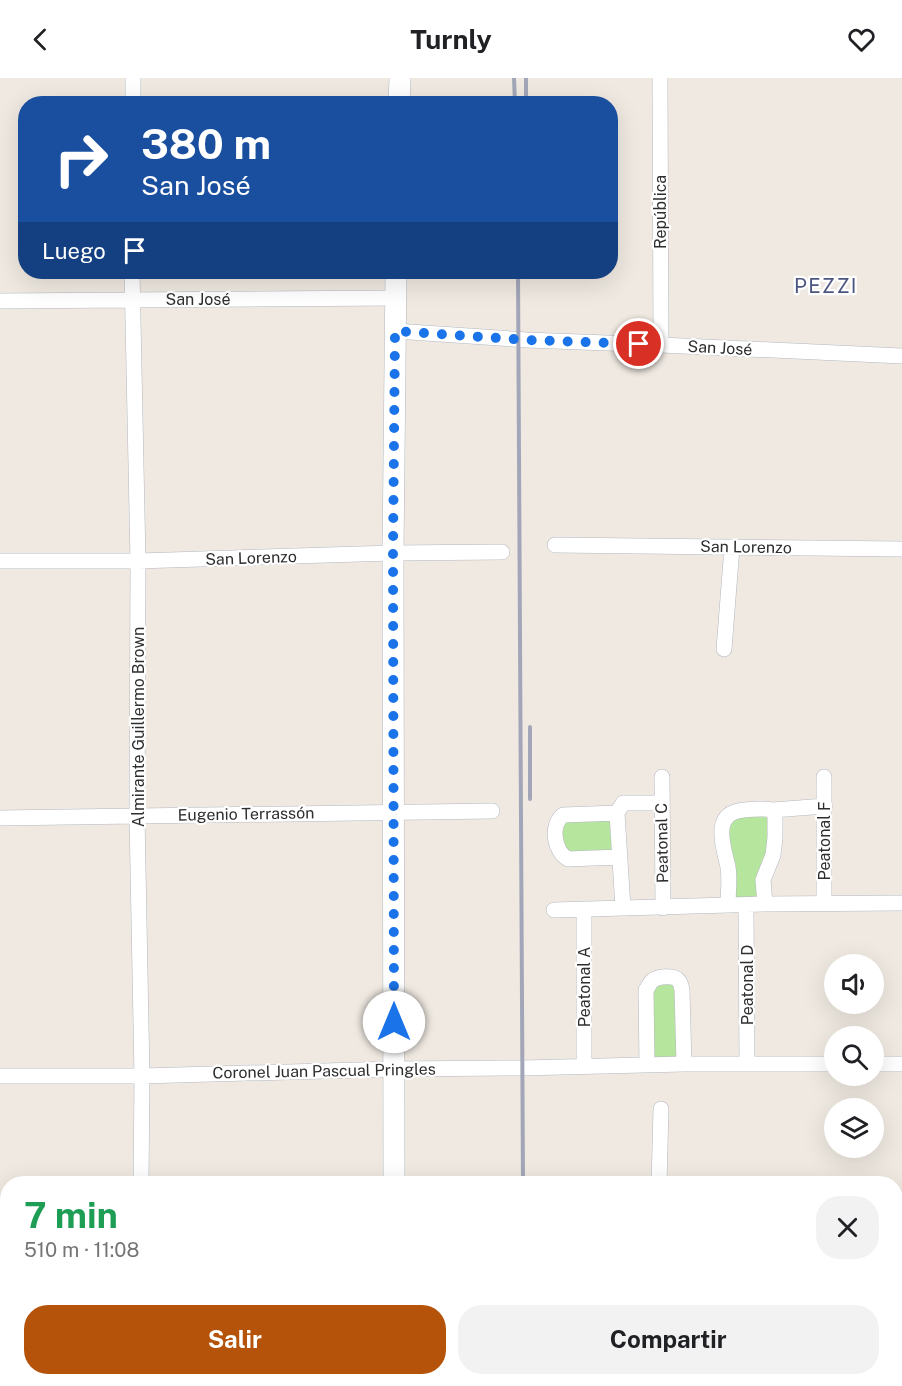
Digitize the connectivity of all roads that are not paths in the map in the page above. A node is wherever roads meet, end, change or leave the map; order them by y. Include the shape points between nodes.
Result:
1 (134, 78) edge
2 (400, 78) edge
3 (660, 78) edge
4 (133, 96) edge
5 (399, 96) edge
6 (132, 279) edge
7 (396, 279) edge
8 (396, 298) junction
9 (132, 300) junction
10 (0, 301) edge
11 (395, 331) junction
12 (661, 345) junction
13 (902, 357) edge
14 (555, 545) dead end
15 (732, 547) junction
16 (902, 549) edge
17 (502, 552) dead end
18 (393, 553) junction
19 (0, 561) edge
20 (138, 561) junction
21 (724, 649) dead end
22 (662, 777) dead end
23 (825, 777) dead end
24 (661, 803) junction
25 (825, 806) junction
26 (773, 810) junction
27 (492, 811) dead end
28 (394, 812) junction
29 (617, 813) junction
30 (137, 816) junction
31 (0, 818) edge
32 (620, 857) junction
33 (902, 903) edge
34 (765, 904) junction
35 (824, 904) junction
36 (728, 906) junction
37 (746, 906) junction
38 (623, 908) junction
39 (663, 908) junction
40 (585, 909) junction
41 (554, 910) dead end
42 (684, 1064) junction
43 (747, 1064) junction
44 (824, 1064) edge
45 (884, 1064) edge
46 (902, 1064) edge
47 (647, 1065) junction
48 (584, 1066) junction
49 (394, 1069) junction
50 (0, 1076) edge
51 (142, 1076) junction
52 (661, 1109) dead end
53 (141, 1176) edge
54 (394, 1176) edge
55 (659, 1176) edge

1 - 4 street
2 - 5 main road
3 - 12 street, República
6 - 9 street, Almirante Guillermo Brown
7 - 8 main road
8 - 9 street, San José
8 - 11 main road
9 - 10 street, San José
9 - 20 street, Almirante Guillermo Brown
11 - 12 street, San José
11 - 18 main road
12 - 13 street, San José
14 - 15 street, San Lorenzo
15 - 16 street, San Lorenzo
15 - 21 street
17 - 18 street, San Lorenzo
18 - 20 street, San Lorenzo
18 - 28 main road
19 - 20 street, San Lorenzo
20 - 30 street, Almirante Guillermo Brown
22 - 24 street, Peatonal C
23 - 25 street, Peatonal F
24 - 29 street via 623,803
24 - 39 street, Peatonal C
25 - 26 street
25 - 35 street, Peatonal F
26 - 34 street via 775,838 763,880
26 - 36 street via 763,808 727,815 722,845 729,875
27 - 28 street, Eugenio Terrassón
28 - 30 street, Eugenio Terrassón
28 - 49 main road
29 - 32 street
29 - 32 street via 563,815 558,819 555,835 558,848 568,859
30 - 31 street, Eugenio Terrassón
30 - 51 street, Almirante Guillermo Brown
32 - 38 street
33 - 35 street
34 - 35 street
34 - 37 street
36 - 37 street
36 - 39 street
37 - 43 street, Peatonal D
38 - 39 street
38 - 40 street
40 - 41 street
40 - 48 street, Peatonal A
42 - 43 street, Coronel Juan Pascual Pringles
42 - 47 street, Coronel Juan Pascual Pringles
42 - 47 street via 682,990 676,978 664,977 655,979 646,990
43 - 44 street, Coronel Juan Pascual Pringles
45 - 46 street
47 - 48 street, Coronel Juan Pascual Pringles
48 - 49 street, Coronel Juan Pascual Pringles
49 - 51 street, Coronel Juan Pascual Pringles
49 - 54 main road
50 - 51 street, Coronel Juan Pascual Pringles
51 - 53 street, Almirante Guillermo Brown
52 - 55 street

